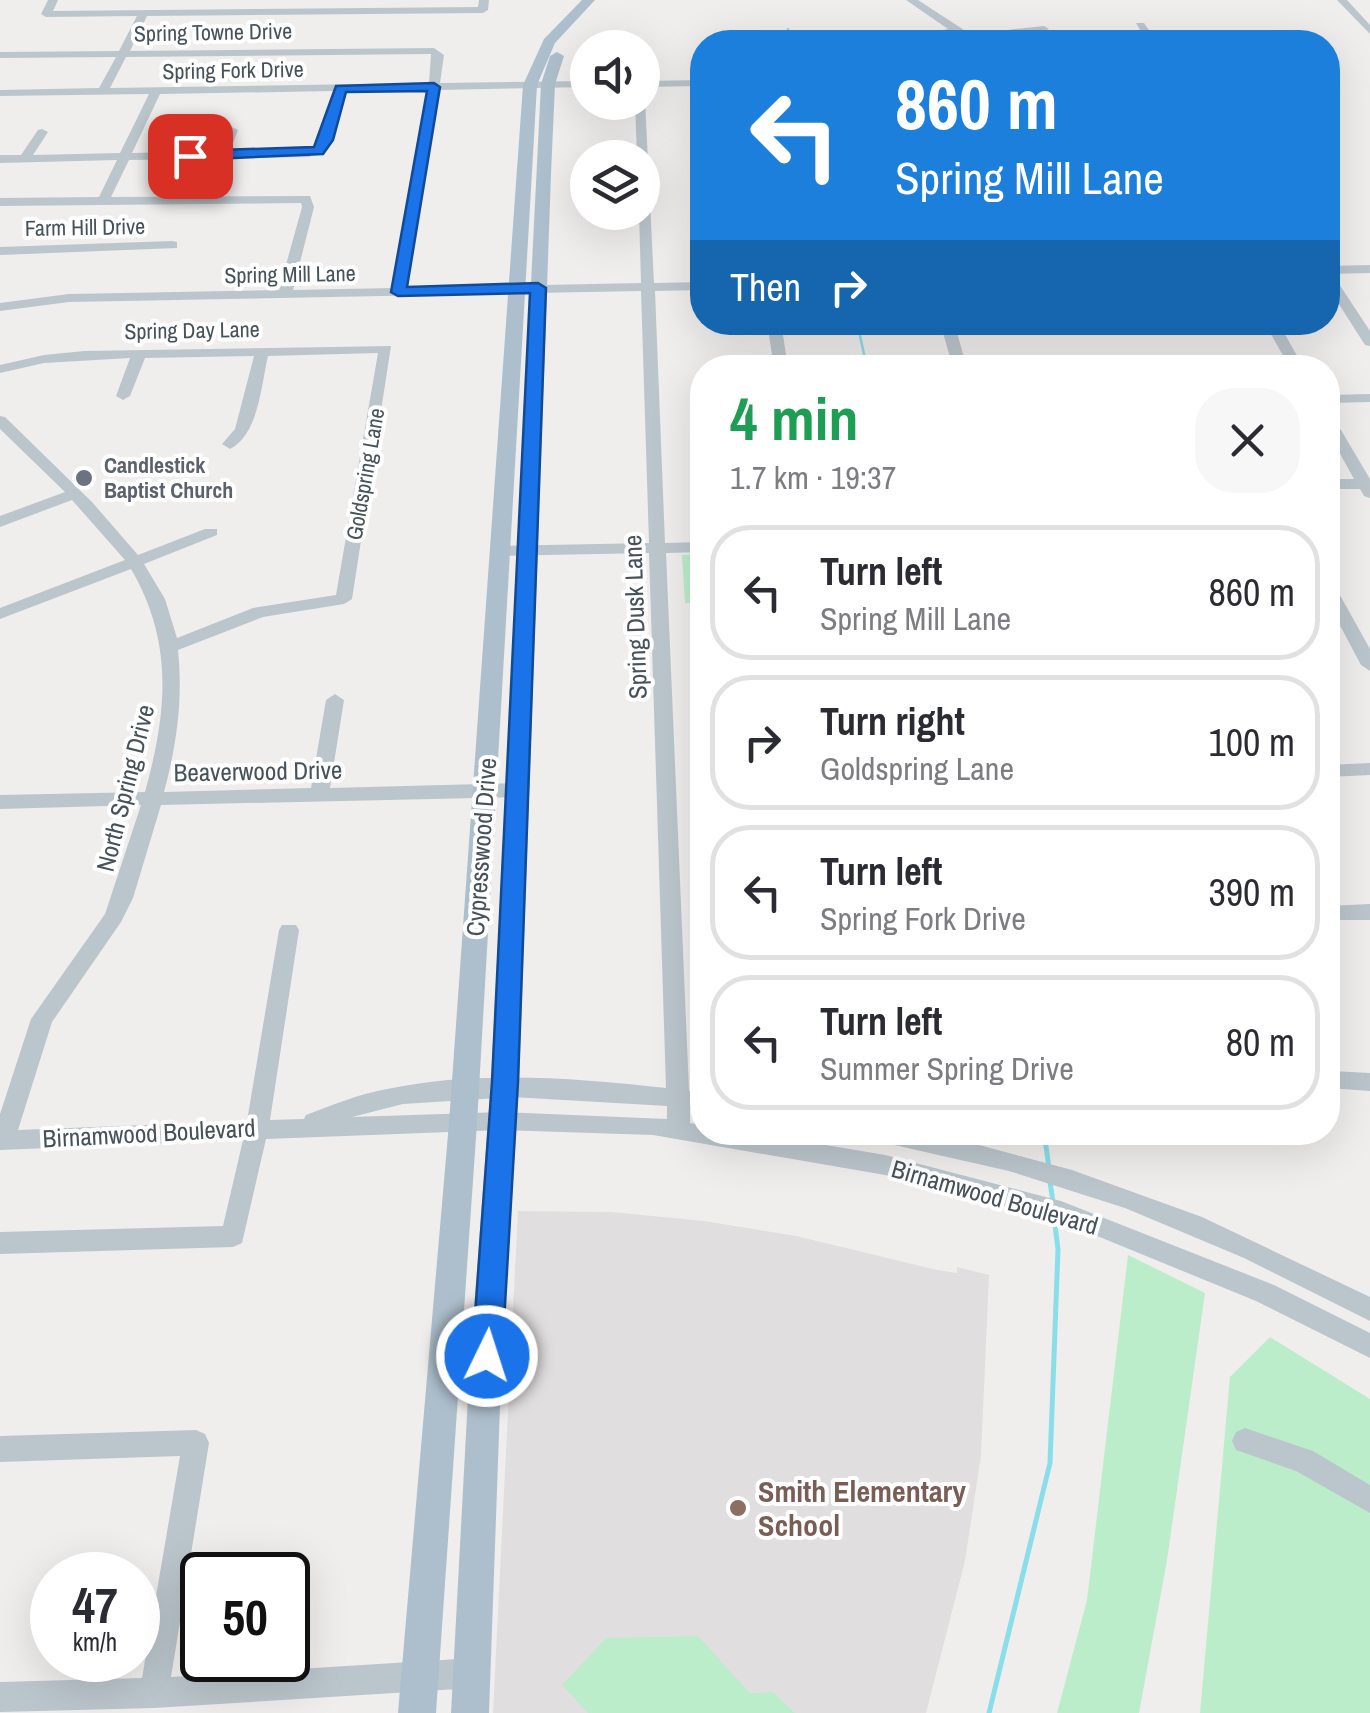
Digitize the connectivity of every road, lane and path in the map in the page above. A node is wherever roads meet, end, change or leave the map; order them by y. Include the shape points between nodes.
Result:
1 (54, 0) edge
2 (589, 0) edge
3 (606, 0) edge
4 (911, 0) edge
5 (1342, 0) edge
6 (484, 5) edge
7 (144, 16) junction
8 (568, 19) junction
9 (583, 20) junction
10 (1140, 25) dead end
11 (1044, 29) dead end
12 (956, 30) edge
13 (1034, 30) edge
14 (1144, 30) edge
15 (1370, 31) edge
16 (124, 54) junction
17 (0, 55) edge
18 (690, 83) edge
19 (548, 84) junction
20 (570, 84) edge
21 (660, 84) edge
22 (530, 85) junction
23 (434, 87) junction
24 (340, 88) junction
25 (104, 91) junction
26 (156, 91) junction
27 (0, 92) edge
28 (642, 120) edge
29 (232, 130) dead end
30 (42, 132) dead end
31 (223, 155) junction
32 (125, 157) junction
33 (25, 158) junction
34 (0, 159) edge
35 (524, 174) junction
36 (543, 174) junction
37 (104, 200) junction
38 (0, 202) edge
39 (172, 245) dead end
40 (0, 251) edge
41 (1370, 269) edge
42 (1340, 270) edge
43 (690, 286) edge
44 (648, 287) junction
45 (527, 288) junction
46 (398, 292) junction
47 (285, 294) junction
48 (1340, 295) edge
49 (0, 307) edge
50 (1367, 333) edge
51 (386, 349) joint
52 (262, 352) junction
53 (139, 354) junction
54 (0, 370) edge
55 (123, 396) dead end
56 (1370, 398) edge
57 (1340, 399) edge
58 (508, 406) junction
59 (532, 406) junction
60 (0, 420) edge
61 (8, 439) edge
62 (1340, 441) edge
63 (230, 444) dead end
64 (1340, 486) edge
65 (1368, 489) edge
66 (72, 495) junction
67 (0, 522) edge
68 (212, 532) dead end
69 (690, 547) edge
70 (658, 548) junction
71 (524, 550) junction
72 (499, 551) junction
73 (136, 562) junction
74 (1340, 609) edge
75 (0, 614) edge
76 (172, 646) junction
77 (1369, 661) edge
78 (335, 700) dead end
79 (1370, 769) edge
80 (1340, 770) edge
81 (484, 790) junction
82 (516, 790) junction
83 (319, 796) junction
84 (151, 799) junction
85 (0, 802) edge
86 (1370, 912) edge
87 (1340, 913) edge
88 (289, 930) dead end
89 (1340, 1080) edge
90 (1370, 1082) edge
91 (465, 1091) junction
92 (678, 1098) junction
93 (690, 1100) edge
94 (503, 1106) junction
95 (463, 1123) junction
96 (257, 1128) junction
97 (298, 1128) junction
98 (678, 1130) junction
99 (690, 1132) edge
100 (2, 1140) edge
101 (767, 1145) edge
102 (884, 1145) edge
103 (937, 1145) edge
104 (885, 1165) junction
105 (0, 1242) edge
106 (1370, 1310) edge
107 (1370, 1346) edge
108 (485, 1378) junction
109 (443, 1380) junction
110 (1245, 1441) dead end
111 (0, 1449) edge
112 (1370, 1500) edge
113 (474, 1673) junction
114 (420, 1674) junction
115 (154, 1692) junction
116 (0, 1697) edge
117 (417, 1713) edge
118 (470, 1713) edge

1 - 7 street via 46,14
2 - 8 main road, Cypresswood Drive
3 - 9 main road, Cypresswood Drive
4 - 12 street
5 - 15 street
6 - 7 street
7 - 16 street
8 - 9 main road
8 - 22 main road, Cypresswood Drive via 544,50
9 - 19 main road, Cypresswood Drive
10 - 14 street
11 - 13 street
16 - 17 street, Spring Towne Drive
16 - 23 street, Spring Towne Drive via 427,50 439,56
16 - 25 street
18 - 21 street
19 - 20 street, Spring Fork Drive
19 - 22 street, Spring Fork Drive
19 - 36 main road, Cypresswood Drive
22 - 23 street, Spring Fork Drive
22 - 35 main road, Cypresswood Drive
23 - 24 street, Spring Fork Drive
23 - 46 street
24 - 26 street, Spring Fork Drive
24 - 31 street via 324,146 310,153
25 - 26 street, Spring Fork Drive
25 - 27 street, Spring Fork Drive
26 - 32 street
28 - 44 street, Spring Dusk Lane
29 - 31 street
30 - 33 street
31 - 32 street
32 - 33 street
32 - 37 street
33 - 34 street
35 - 36 main road
35 - 45 main road, Cypresswood Drive
36 - 45 main road, Cypresswood Drive
37 - 38 street
37 - 47 street via 306,199
39 - 40 street, Farm Hill Drive
41 - 42 street
43 - 44 street, Spring Mill Lane
44 - 45 street, Spring Mill Lane
44 - 70 street, Spring Dusk Lane
45 - 46 street, Spring Mill Lane
45 - 58 main road, Cypresswood Drive
45 - 59 main road, Cypresswood Drive
46 - 47 street, Spring Mill Lane
47 - 49 street, Spring Mill Lane via 69,298
48 - 50 street
51 - 52 street, Spring Day Lane
51 - 76 street, Goldspring Lane via 344,599 259,612
52 - 53 street, Spring Day Lane
52 - 63 street via 242,430
53 - 54 street, Spring Day Lane via 64,356
53 - 55 street
56 - 57 street
58 - 59 main road
58 - 72 main road, Cypresswood Drive
59 - 71 main road, Cypresswood Drive
60 - 61 street, North Spring Drive
61 - 66 street, North Spring Drive
62 - 65 street
64 - 65 street
66 - 67 street
66 - 73 street, North Spring Drive
68 - 73 street
69 - 70 street
70 - 71 street
70 - 92 street, Spring Dusk Lane
71 - 72 street
71 - 82 main road, Cypresswood Drive
72 - 81 main road, Cypresswood Drive
73 - 75 street
73 - 76 street, North Spring Drive via 160,603
74 - 77 street
76 - 84 street, North Spring Drive via 173,710
78 - 83 street
79 - 80 street
81 - 82 street, Beaverwood Drive
81 - 83 street, Beaverwood Drive
81 - 91 main road, Cypresswood Drive
82 - 94 main road, Cypresswood Drive
83 - 84 street, Beaverwood Drive
84 - 85 street, Beaverwood Drive
84 - 100 street, North Spring Drive via 124,898 42,1019
86 - 87 street
88 - 96 street
89 - 90 street
91 - 94 street, Birnamwood Boulevard
91 - 95 main road, Cypresswood Drive
91 - 97 street, Birnamwood Boulevard via 402,1095
92 - 93 street, Birnamwood Boulevard
92 - 94 street, Birnamwood Boulevard
92 - 98 street, Spring Dusk Lane
94 - 95 street, Birnamwood Boulevard
94 - 98 street, Birnamwood Boulevard
94 - 108 main road, Cypresswood Drive
95 - 97 street, Birnamwood Boulevard
95 - 109 main road, Cypresswood Drive
96 - 97 street, Birnamwood Boulevard
96 - 100 street, Birnamwood Boulevard
96 - 105 street via 233,1236
98 - 99 street, Birnamwood Boulevard
101 - 104 street, Birnamwood Boulevard
102 - 104 street
103 - 106 street, Birnamwood Boulevard via 1055,1172 1214,1230
104 - 107 street, Birnamwood Boulevard via 1061,1211 1266,1293
108 - 109 main road
108 - 113 main road, Cypresswood Drive
109 - 114 main road, Cypresswood Drive
110 - 112 street via 1303,1460
111 - 115 street via 196,1443
113 - 114 street
113 - 118 main road, Cypresswood Drive
114 - 115 street
114 - 117 main road, Cypresswood Drive
115 - 116 street

